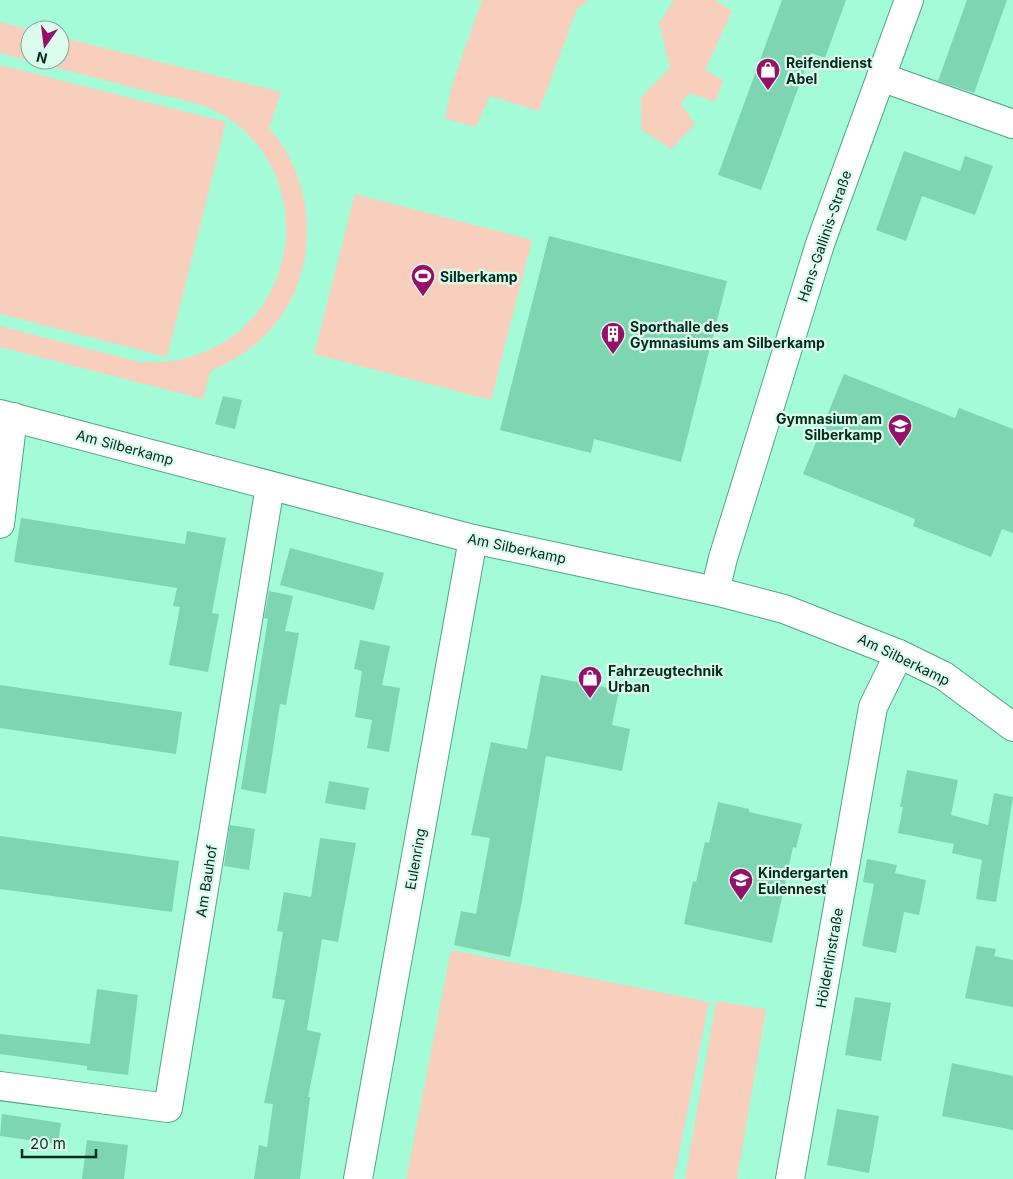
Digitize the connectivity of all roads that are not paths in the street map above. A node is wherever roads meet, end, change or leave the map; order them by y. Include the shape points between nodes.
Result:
1 (909, 0) edge
2 (881, 77) junction
3 (1013, 124) edge
4 (7, 416) edge
5 (270, 486) junction
6 (0, 524) edge
7 (473, 539) junction
8 (715, 591) junction
9 (899, 654) junction
10 (1013, 727) edge
11 (0, 1086) edge
12 (358, 1179) edge
13 (790, 1179) edge

1 - 2 street, Hans-Gallinis-Straße
2 - 3 street
2 - 8 street, Hans-Gallinis-Straße via 820,244
4 - 5 street, Am Silberkamp
4 - 6 street
5 - 7 street, Am Silberkamp
5 - 11 street, Am Bauhof via 168,1108
7 - 8 street, Am Silberkamp
7 - 12 street, Eulenring
8 - 9 street, Am Silberkamp via 784,609
9 - 10 street, Am Silberkamp via 944,676
9 - 13 street, Hölderlinstraße via 873,707

